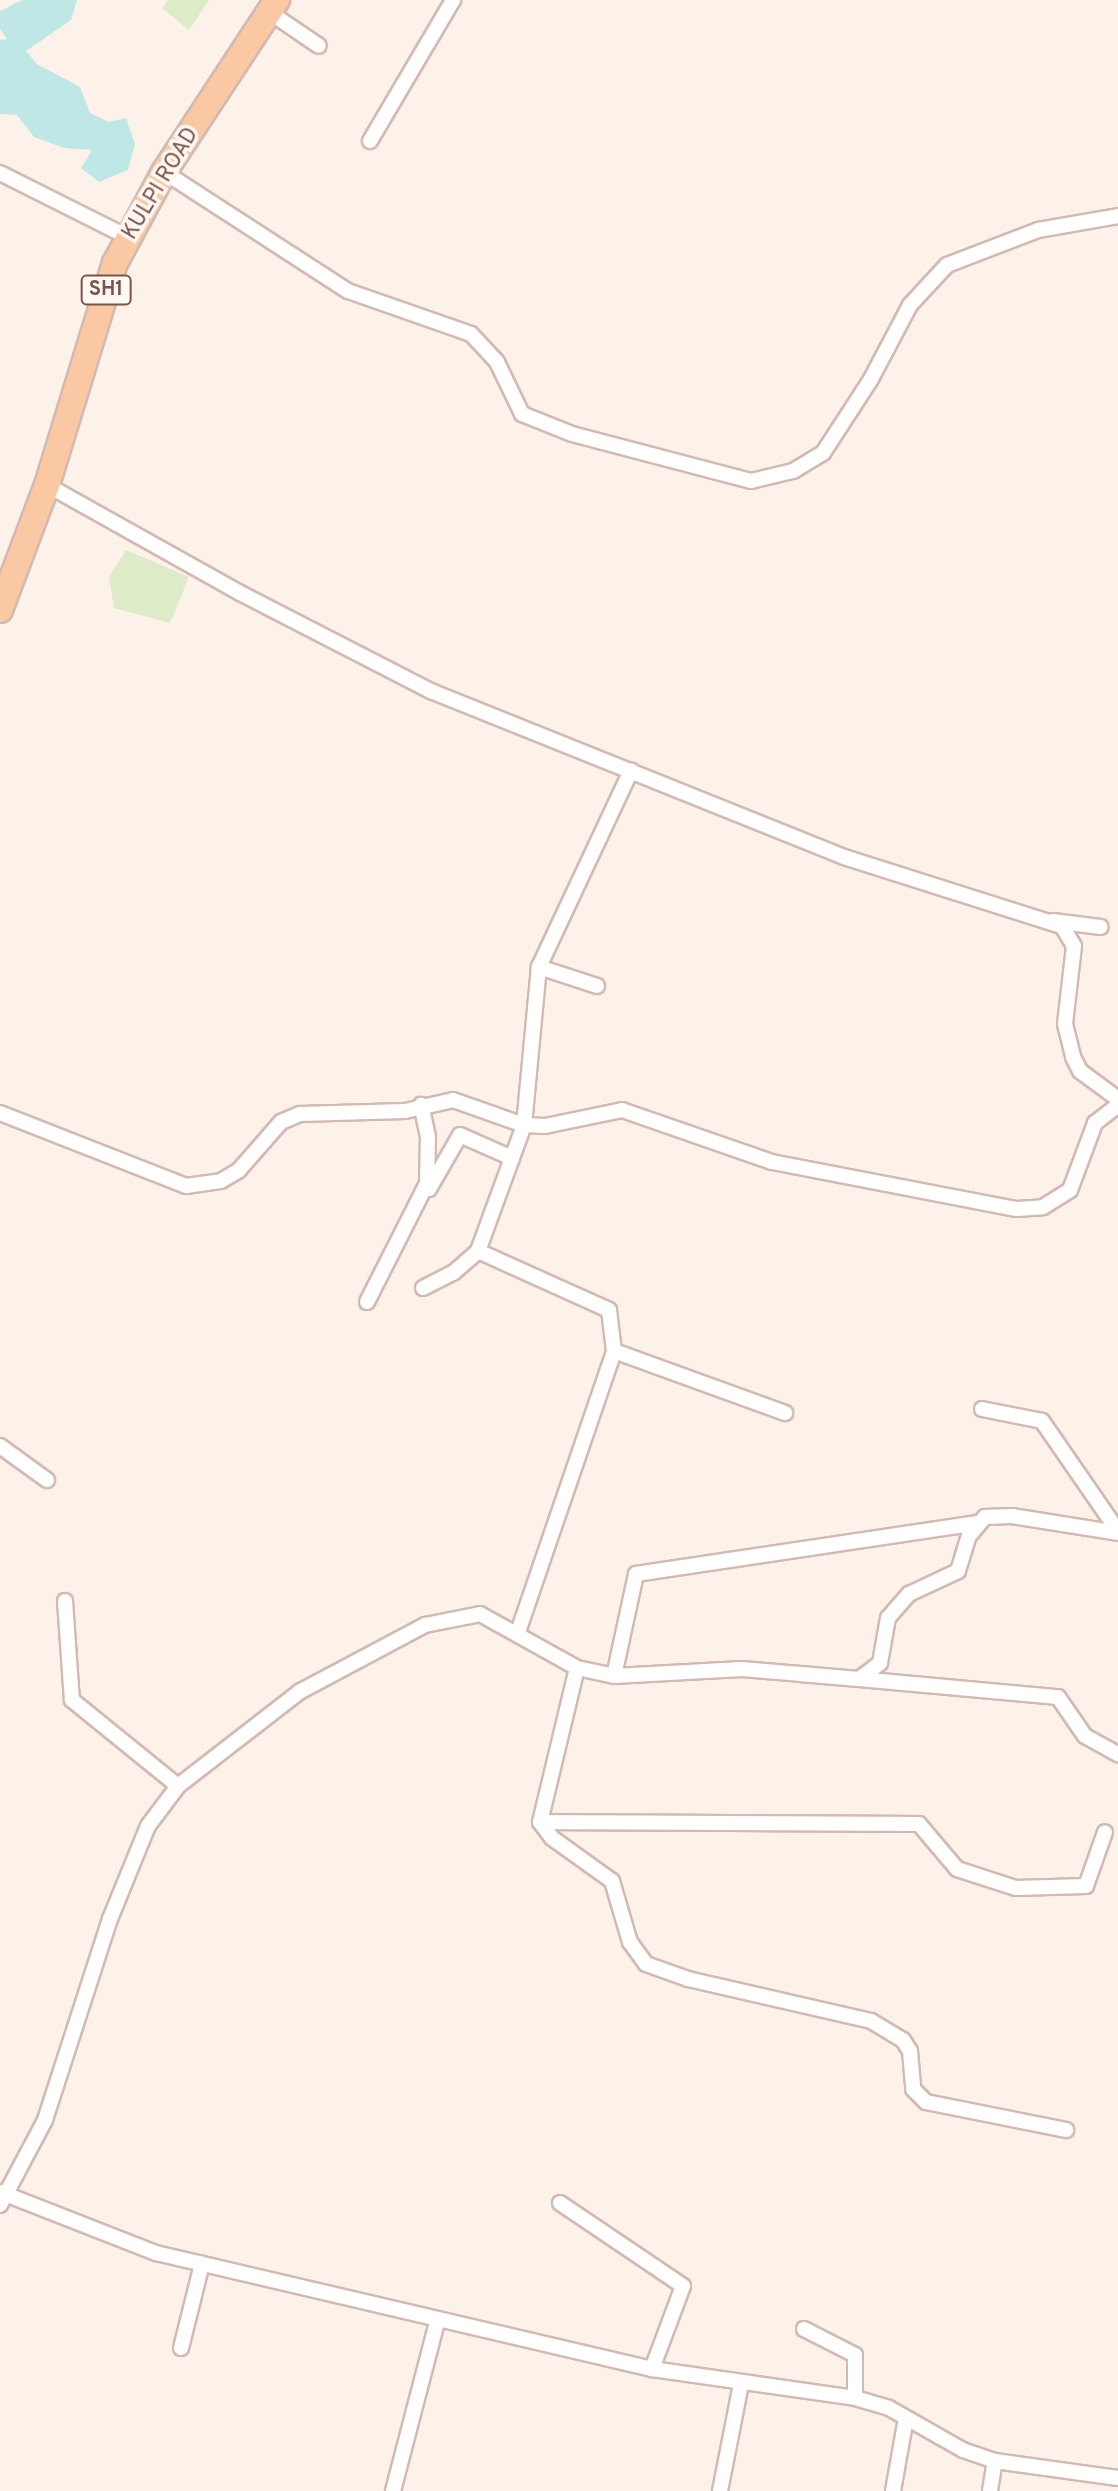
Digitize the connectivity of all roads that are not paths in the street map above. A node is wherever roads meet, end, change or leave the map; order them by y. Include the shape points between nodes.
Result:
1 (453, 0) edge
2 (273, 6) edge
3 (319, 46) dead end
4 (370, 141) dead end
5 (164, 172) junction
6 (0, 173) edge
7 (1118, 216) edge
8 (128, 237) junction
9 (47, 485) junction
10 (0, 610) edge
11 (631, 771) junction
12 (1049, 920) junction
13 (1101, 927) dead end
14 (539, 967) junction
15 (597, 986) dead end
16 (1118, 1099) edge
17 (421, 1105) junction
18 (1118, 1105) edge
19 (0, 1113) edge
20 (524, 1125) junction
21 (512, 1158) junction
22 (420, 1203) junction
23 (478, 1251) junction
24 (423, 1288) dead end
25 (367, 1302) dead end
26 (614, 1351) junction
27 (982, 1409) dead end
28 (785, 1413) dead end
29 (0, 1446) edge
30 (47, 1480) dead end
31 (977, 1523) junction
32 (1118, 1532) edge
33 (65, 1601) dead end
34 (518, 1632) junction
35 (577, 1668) junction
36 (614, 1676) junction
37 (859, 1679) junction
38 (1118, 1754) edge
39 (178, 1786) junction
40 (540, 1822) junction
41 (1105, 1832) dead end
42 (1066, 2130) dead end
43 (2, 2197) edge
44 (560, 2203) dead end
45 (202, 2264) junction
46 (437, 2322) junction
47 (804, 2329) dead end
48 (181, 2348) dead end
49 (652, 2369) junction
50 (741, 2384) junction
51 (855, 2398) junction
52 (906, 2418) junction
53 (995, 2461) junction
54 (1118, 2478) edge
55 (393, 2491) edge
56 (720, 2491) edge
57 (893, 2491) edge
58 (990, 2491) edge

1 - 4 street
2 - 3 street
2 - 5 main road, KULPI ROAD / SH1
5 - 7 street via 348,291 471,334 497,362 522,414 572,434 751,481 793,471 823,453 910,305 947,265 1038,230
5 - 8 main road, KULPI ROAD / SH1
6 - 8 street
8 - 9 main road, KULPI ROAD / SH1 via 100,305
9 - 10 main road, KULPI ROAD / SH1
9 - 11 street via 431,691
11 - 12 street via 891,874
11 - 14 street
12 - 13 street
12 - 16 street via 1062,926 1074,946 1065,1024 1073,1057 1080,1071
14 - 15 street
14 - 20 street
17 - 19 street via 386,1113 300,1114 281,1122 239,1170 221,1181 186,1186
17 - 20 street via 453,1100
17 - 22 street via 429,1159
18 - 20 street via 1095,1123 1070,1190 1043,1207 1017,1209 772,1162 622,1110 545,1126
20 - 21 street
21 - 22 street via 460,1135
21 - 23 street
22 - 25 street
23 - 24 street via 453,1273
23 - 26 street via 609,1310
26 - 28 street
26 - 34 street
27 - 32 street via 1042,1421
29 - 30 street
31 - 32 street via 1012,1516
31 - 36 street via 636,1574
31 - 37 street via 958,1571 909,1594 888,1618 880,1663
33 - 39 street via 72,1700
34 - 35 street
34 - 39 street via 480,1614 425,1625 299,1692
35 - 36 street
35 - 40 street
36 - 37 street via 742,1669
37 - 38 street via 1058,1697 1085,1736
39 - 43 street via 148,1826 123,1880 45,2120
40 - 41 street via 919,1824 957,1869 1016,1888 1086,1886
40 - 42 street via 552,1838 612,1881 630,1942 646,1964 688,1979 871,2021 903,2040 910,2051 913,2089 926,2102
43 - 45 street via 156,2253
44 - 49 street via 683,2286
45 - 46 street
45 - 48 street
46 - 49 street
46 - 55 street
47 - 51 street via 855,2355
49 - 50 street
50 - 51 street
50 - 56 street
51 - 52 street
52 - 53 street
52 - 57 street
53 - 54 street
53 - 58 street

